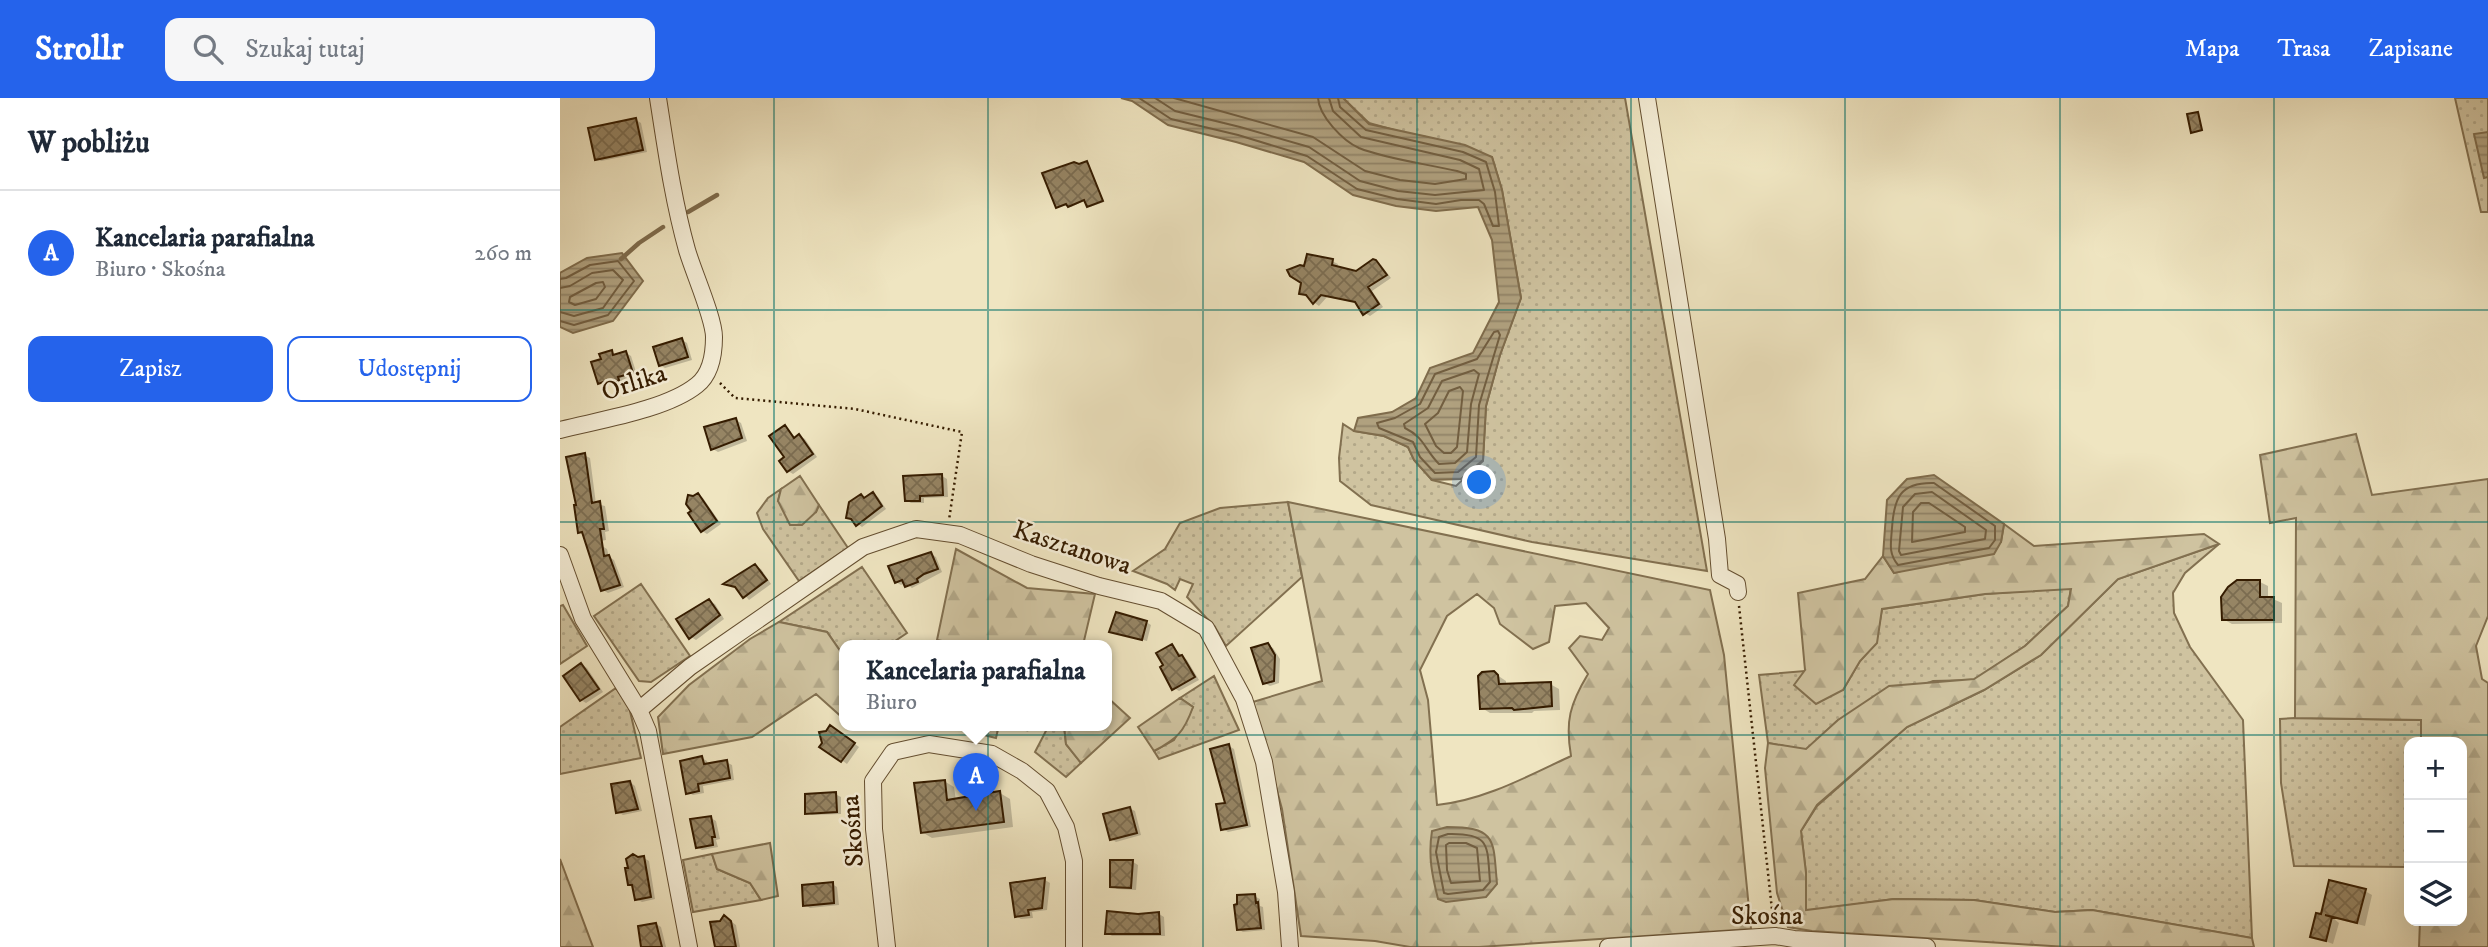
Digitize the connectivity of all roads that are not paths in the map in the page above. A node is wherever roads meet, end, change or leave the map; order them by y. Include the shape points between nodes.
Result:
1 (658, 98) edge
2 (1647, 98) edge
3 (560, 430) edge
4 (560, 555) edge
5 (1738, 592) road end
6 (639, 710) junction
7 (689, 947) edge
8 (887, 947) edge
9 (1074, 947) edge
10 (1290, 947) edge
11 (1608, 947) edge
12 (1927, 947) edge

1 - 3 street, Orlika via 673,196 714,334 709,368 698,384 676,398
2 - 5 street via 1720,575 1737,584
4 - 6 street via 583,620
6 - 7 street via 648,730
6 - 10 street, Kasztanowa via 690,667 863,547 916,529 960,535 1031,564 1161,601 1206,628 1244,699 1264,762 1286,892
8 - 9 street, Skośna via 873,781 893,751 929,744 992,754 1047,792 1066,827 1074,861
11 - 12 street, Skośna via 1775,936

